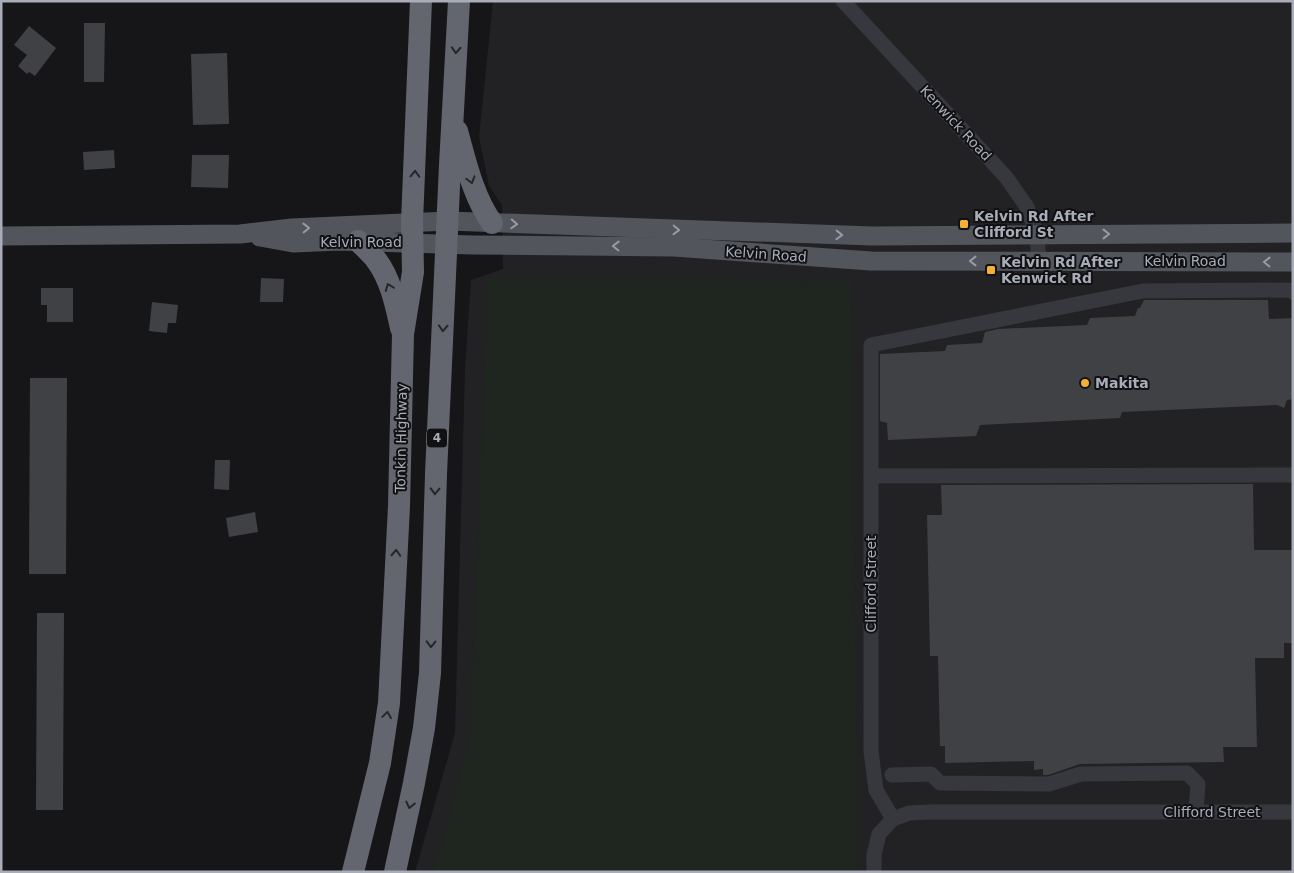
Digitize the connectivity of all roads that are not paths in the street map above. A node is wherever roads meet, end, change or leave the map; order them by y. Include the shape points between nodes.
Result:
1 (421, 1) edge
2 (459, 1) edge
3 (843, 1) edge
4 (452, 116) junction
5 (448, 222) junction
6 (492, 223) junction
7 (413, 232) junction
8 (1293, 233) edge
9 (240, 234) junction
10 (1037, 234) junction
11 (1, 236) edge
12 (358, 241) junction
13 (447, 244) junction
14 (1040, 261) junction
15 (1293, 262) edge
16 (1293, 292) edge
17 (403, 334) junction
18 (1293, 475) edge
19 (871, 476) junction
20 (892, 775) dead end
21 (1196, 812) junction
22 (1293, 812) edge
23 (893, 819) junction
24 (352, 872) edge
25 (395, 872) edge
26 (874, 872) edge

7 -> 1 highway, Tonkin Highway
2 -> 4 highway, 4
3 - 10 street, Kenwick Road via 1006,176 1027,207
4 - 5 highway, 4
4 -> 6 highway via 475,193
5 - 6 main road, Kelvin Road
5 - 7 main road, Kelvin Road
5 - 13 highway, 4
6 -> 10 main road, Kelvin Road via 872,236
9 -> 7 main road, Kelvin Road via 292,228
7 - 12 main road, Kelvin Road
7 - 13 main road, Kelvin Road
7 - 17 highway, Tonkin Highway via 413,272
10 -> 8 main road, Kelvin Road
9 - 11 main road, Kelvin Road
9 - 12 main road, Kelvin Road via 293,243
10 - 14 street, Kenwick Road
17 -> 12 highway via 381,267
14 -> 13 main road, Kelvin Road via 871,261 674,248
13 -> 25 highway, 4 via 430,673 419,756
15 -> 14 main road, Kelvin Road
16 - 19 street, Clifford Street via 1143,291 871,345
24 -> 17 highway, Tonkin Highway via 380,763 389,703 399,506
18 - 19 street
19 - 23 street, Clifford Street via 872,751 876,790
20 - 21 street via 931,774 940,783 1049,784 1082,774 1187,773 1198,784
21 - 22 street, Clifford Street
21 - 23 street, Clifford Street via 930,812 910,813
23 - 26 street via 879,834

